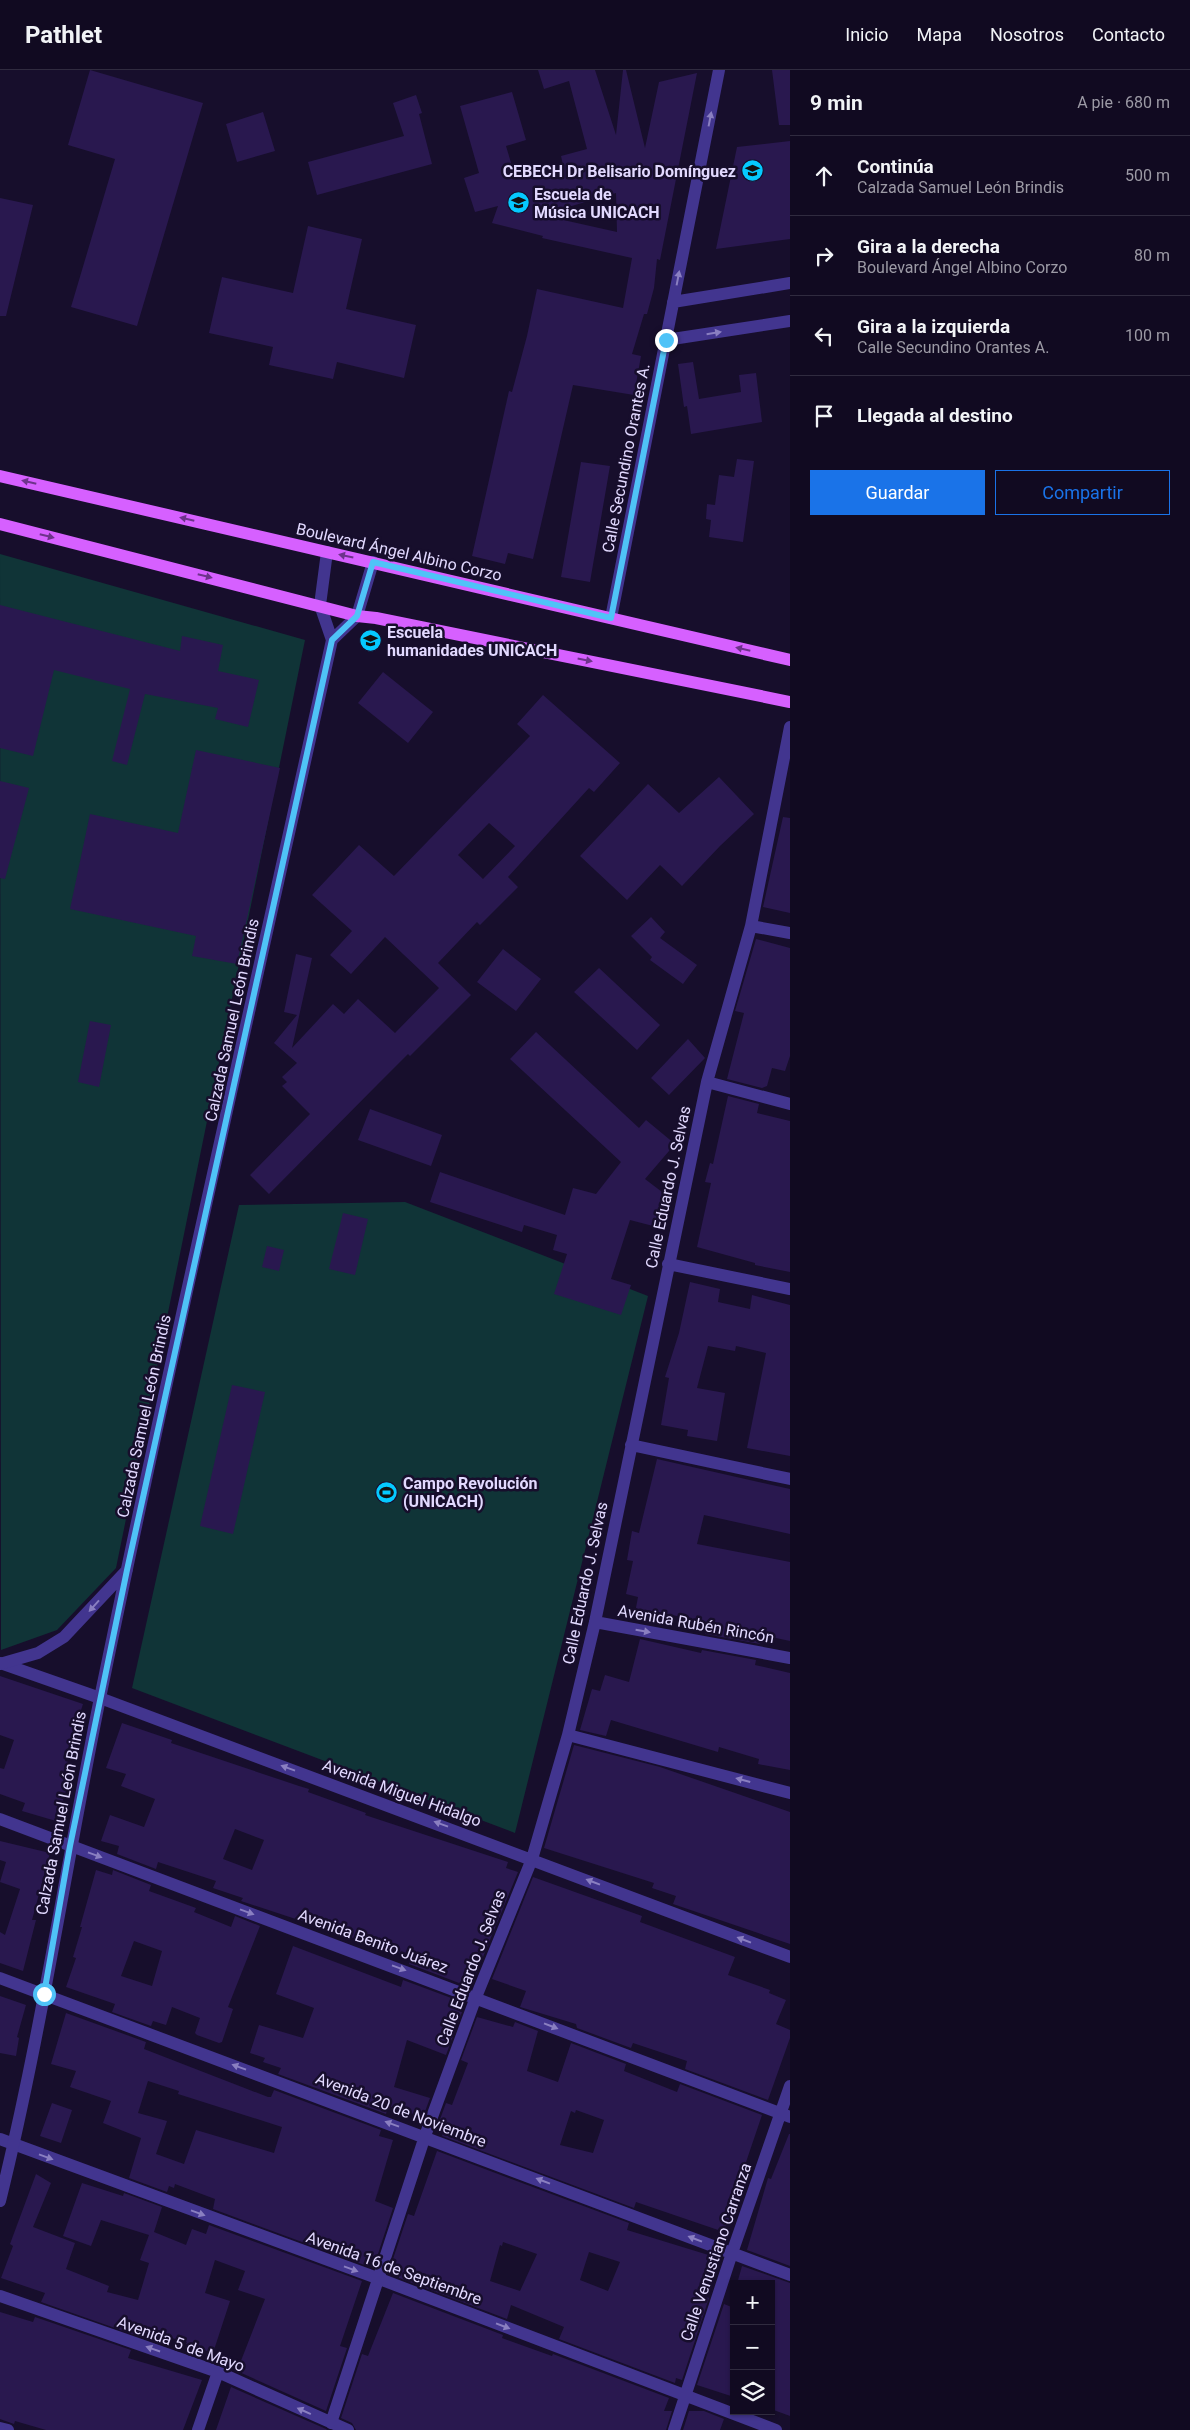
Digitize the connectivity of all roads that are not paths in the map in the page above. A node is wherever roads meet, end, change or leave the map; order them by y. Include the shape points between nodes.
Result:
1 (720, 70) edge
2 (790, 283) edge
3 (674, 302) junction
4 (790, 321) edge
5 (666, 340) junction
6 (0, 476) edge
7 (0, 524) edge
8 (327, 552) junction
9 (373, 562) junction
10 (320, 605) junction
11 (357, 616) junction
12 (611, 618) junction
13 (332, 640) junction
14 (790, 660) edge
15 (790, 702) edge
16 (790, 727) edge
17 (751, 926) junction
18 (790, 933) edge
19 (707, 1082) junction
20 (790, 1104) edge
21 (668, 1264) junction
22 (790, 1289) edge
23 (631, 1445) junction
24 (790, 1479) edge
25 (127, 1570) junction
26 (595, 1622) junction
27 (790, 1658) edge
28 (0, 1664) edge
29 (100, 1698) junction
30 (568, 1735) junction
31 (790, 1793) edge
32 (0, 1819) edge
33 (70, 1846) junction
34 (532, 1858) junction
35 (790, 1957) edge
36 (0, 1978) edge
37 (44, 1994) junction
38 (476, 1997) junction
39 (790, 2086) edge
40 (786, 2115) edge
41 (425, 2136) junction
42 (0, 2139) edge
43 (14, 2145) junction
44 (0, 2201) edge
45 (732, 2253) junction
46 (790, 2275) edge
47 (377, 2278) junction
48 (0, 2296) edge
49 (218, 2372) junction
50 (685, 2395) junction
51 (331, 2423) junction
52 (0, 2428) edge
53 (8, 2430) edge
54 (198, 2430) edge
55 (348, 2430) edge
56 (674, 2430) edge
57 (776, 2430) edge

3 -> 1 street, Calle Secundino Orantes A.
2 - 3 street
3 - 5 street, Calle Secundino Orantes A.
5 -> 4 street
5 - 12 street, Calle Secundino Orantes A.
8 -> 6 main road, Boulevard Ángel Albino Corzo
7 -> 10 main road
9 -> 8 main road, Boulevard Ángel Albino Corzo
8 - 10 street
9 - 11 street
9 - 12 main road, Boulevard Ángel Albino Corzo
10 - 11 main road
10 - 13 street
11 - 13 street
11 -> 15 main road
14 -> 12 main road, Boulevard Ángel Albino Corzo
13 - 25 street, Calzada Samuel León Brindis
16 - 17 street, Calle Eduardo J. Selvas
17 - 18 street
17 - 19 street, Calle Eduardo J. Selvas
19 - 20 street
19 - 21 street, Calle Eduardo J. Selvas
21 - 22 street
21 - 23 street, Calle Eduardo J. Selvas
23 - 24 street
23 - 26 street, Calle Eduardo J. Selvas
25 -> 28 street via 64,1637 38,1653
25 - 29 street, Calzada Samuel León Brindis
26 -> 27 street, Avenida Rubén Rincón
26 - 30 street, Calle Eduardo J. Selvas
28 - 29 street, Avenida Miguel Hidalgo
29 - 33 street, Calzada Samuel León Brindis
34 -> 29 street, Avenida Miguel Hidalgo
31 -> 30 street
30 - 34 street, Calle Eduardo J. Selvas
32 - 33 street, Avenida Benito Juárez
33 - 37 street, Calzada Samuel León Brindis
33 -> 38 street, Avenida Benito Juárez
35 -> 34 street, Avenida Miguel Hidalgo
34 - 38 street, Calle Eduardo J. Selvas
36 - 37 street, Avenida 20 de Noviembre
41 -> 37 street, Avenida 20 de Noviembre
37 - 43 street, Calzada Samuel León Brindis
38 -> 40 street, Avenida Benito Juárez
38 - 41 street, Calle Eduardo J. Selvas
39 - 40 street, Calle Venustiano Carranza
40 - 45 street, Calle Venustiano Carranza
45 -> 41 street, Avenida 20 de Noviembre
41 - 47 street, Calle Eduardo J. Selvas
42 - 43 street, Avenida 16 de Septiembre
43 - 44 street, Calzada Samuel León Brindis
43 -> 47 street, Avenida 16 de Septiembre
45 - 46 street, Avenida 20 de Noviembre
45 - 50 street, Calle Venustiano Carranza
47 -> 50 street, Avenida 16 de Septiembre
47 - 51 street, Calle Eduardo J. Selvas
49 -> 48 street, Avenida 5 de Mayo
51 -> 49 street, Avenida 5 de Mayo
49 - 54 street
50 - 56 street, Calle Venustiano Carranza
50 - 57 street, Avenida 16 de Septiembre
51 - 55 street, Avenida 5 de Mayo
52 - 53 street

